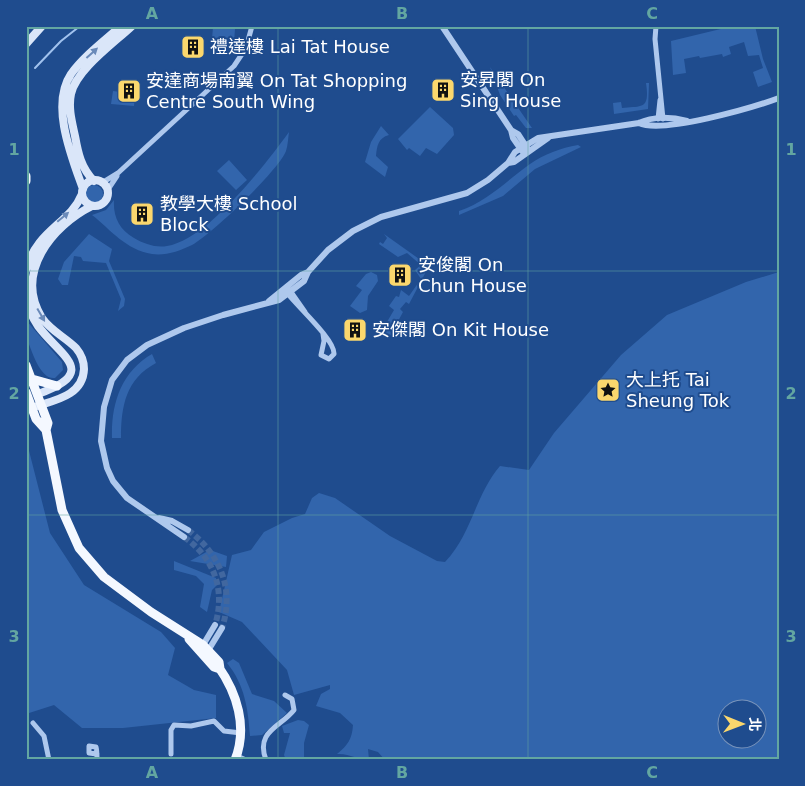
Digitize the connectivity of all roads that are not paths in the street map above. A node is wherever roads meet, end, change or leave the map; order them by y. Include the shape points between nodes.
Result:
1 (42, 26) edge
2 (121, 26) edge
3 (132, 26) edge
4 (252, 26) edge
5 (442, 26) edge
6 (656, 29) edge
7 (30, 35) edge
8 (26, 44) edge
9 (779, 98) edge
10 (661, 122) junction
11 (525, 150) junction
12 (118, 173) junction
13 (26, 176) edge
14 (26, 180) edge
15 (96, 181) junction
16 (82, 192) junction
17 (107, 192) junction
18 (92, 206) junction
19 (26, 270) edge
20 (288, 291) junction
21 (26, 298) edge
22 (322, 334) junction
23 (322, 347) junction
24 (333, 347) junction
25 (26, 365) edge
26 (32, 379) junction
27 (57, 386) junction
28 (26, 392) edge
29 (38, 394) junction
30 (37, 406) junction
31 (155, 517) junction
32 (188, 530) tunnel mouth
33 (184, 537) tunnel mouth
34 (215, 625) tunnel mouth
35 (222, 628) tunnel mouth
36 (206, 649) junction
37 (285, 695) dead end
38 (33, 723) dead end
39 (241, 733) junction
40 (172, 754) dead end
41 (236, 758) edge
42 (49, 760) edge
43 (246, 760) edge
44 (266, 760) edge

1 - 7 main road
16 -> 2 main road via 67,135 64,89 80,64
3 - 15 main road via 86,69 71,92 71,115 80,158 88,176
4 - 12 street via 246,48 234,66
5 - 11 street via 511,130 518,134
6 - 10 street
7 - 8 main road
9 - 10 street via 722,115
10 - 11 street via 646,120 639,124 541,137
11 - 20 street via 512,154 508,163 467,193 391,214 358,228 336,243 308,272 305,280
12 - 15 street
12 - 17 street
13 - 14 main road
15 - 16 main road via 87,183
15 - 17 main road via 104,185
16 - 18 main road via 85,202
19 -> 16 main road via 40,240 75,207
17 - 18 main road via 104,202
18 -> 30 main road via 45,245 34,271 32,290 42,318 54,332 75,347 84,367 81,381 72,392
20 - 22 street
20 - 31 street via 275,302 203,321 147,345 127,360 112,380 102,421 106,468 117,488
21 - 27 main road via 39,326 70,361 69,378
22 - 23 street
22 - 24 street
23 - 24 street
23 - 24 street via 321,354 327,359 334,356
25 - 26 main road
26 - 27 main road
26 - 29 main road
27 - 29 main road
28 - 30 main road
29 - 30 main road
30 - 36 main road via 48,423 42,426 62,510 79,548 104,577
31 - 32 street via 172,521
31 - 33 street
34 - 36 street
35 - 36 street
36 - 39 main road via 237,703
37 - 44 street via 292,699 294,710 267,736 263,747
38 - 42 street via 44,736
39 - 40 street via 224,730 214,721 191,726 174,725
39 - 41 main road
41 - 43 street

